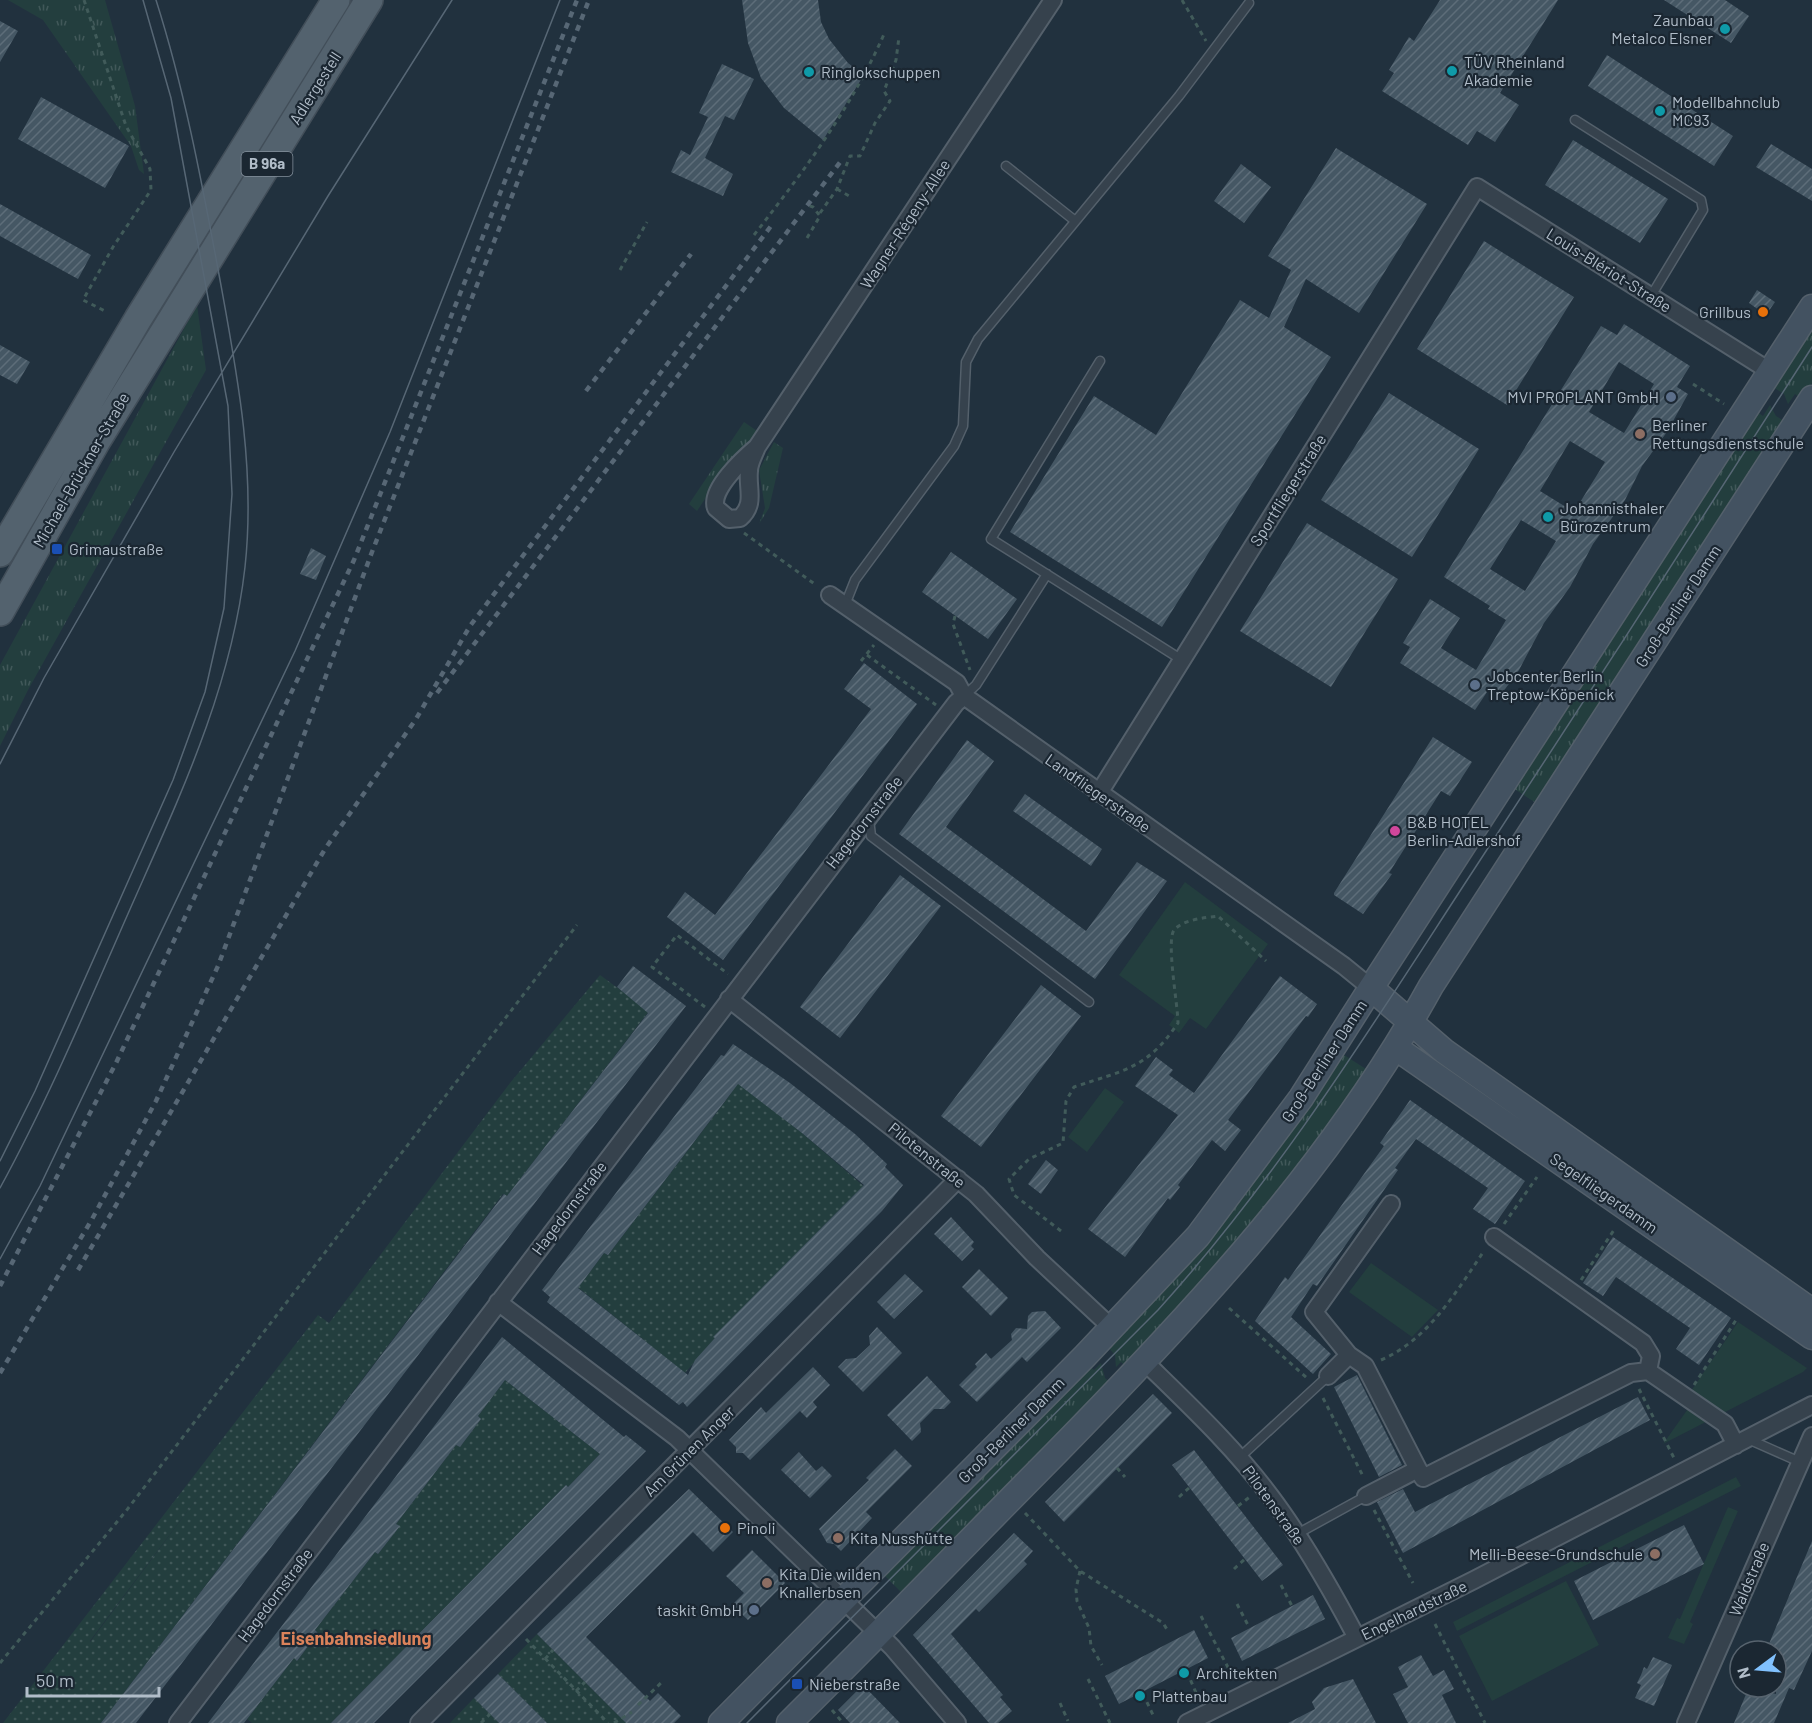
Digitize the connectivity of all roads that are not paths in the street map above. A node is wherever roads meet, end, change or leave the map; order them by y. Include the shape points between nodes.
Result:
1 (336, 0) edge
2 (369, 0) edge
3 (1053, 0) edge
4 (1249, 3) dead end
5 (1575, 120) dead end
6 (1006, 166) dead end
7 (1477, 187) joint
8 (1074, 220) junction
9 (1651, 296) junction
10 (1812, 307) edge
11 (138, 319) joint
12 (165, 329) joint
13 (1100, 361) dead end
14 (1771, 372) junction
15 (1812, 398) edge
16 (757, 447) junction
17 (50, 465) junction
18 (0, 553) edge
19 (1047, 574) junction
20 (18, 578) junction
21 (830, 595) road end
22 (845, 605) junction
23 (0, 612) edge
24 (1182, 660) junction
25 (970, 691) junction
26 (1099, 793) junction
27 (869, 816) junction
28 (1371, 988) junction
29 (729, 999) junction
30 (1089, 1002) dead end
31 (1411, 1023) junction
32 (1396, 1048) junction
33 (958, 1179) junction
34 (1391, 1204) dead end
35 (1494, 1237) road end
36 (498, 1302) junction
37 (1812, 1311) edge
38 (1112, 1328) junction
39 (1812, 1337) edge
40 (1349, 1355) junction
41 (1145, 1362) junction
42 (1639, 1372) junction
43 (1328, 1376) joint
44 (1812, 1405) edge
45 (1812, 1436) edge
46 (1742, 1442) junction
47 (690, 1450) junction
48 (1239, 1458) junction
49 (1800, 1462) junction
50 (1418, 1469) junction
51 (1366, 1496) joint
52 (1297, 1534) junction
53 (843, 1599) junction
54 (879, 1634) junction
55 (1357, 1638) junction
56 (178, 1723) edge
57 (420, 1723) edge
58 (721, 1723) edge
59 (789, 1723) edge
60 (957, 1723) edge
61 (1187, 1723) edge
62 (1686, 1723) edge

1 - 11 main road, Adlergestell / B 96a
2 - 12 main road, Adlergestell / B 96a
3 - 16 street, Wagner-Régeny-Allee
4 - 8 lane via 1212,54
5 - 9 lane via 1701,200 1703,210
6 - 8 lane
7 - 9 street, Louis-Blériot-Straße
7 - 24 street, Sportfliegerstraße
8 - 22 lane via 978,339 966,362 963,426 954,446 855,580
9 - 14 street, Louis-Blériot-Straße
10 - 14 main road, Groß-Berliner Damm
11 - 17 main road, Michael-Brückner-Straße / B 96a
12 - 20 main road, Michael-Brückner-Straße / B 96a
13 - 19 lane via 991,539
14 - 28 main road, Groß-Berliner Damm
15 - 31 main road, Groß-Berliner Damm
16 - 16 street, Wagner-Régeny-Allee via 736,465 714,502 719,512 734,519 745,514 749,506 749,468
17 - 18 main road, Michael-Brückner-Straße / B 96a
17 - 20 main road via 63,475 23,546
19 - 24 lane
19 - 25 lane
20 - 23 main road, Michael-Brückner-Straße / B 96a
21 - 22 street, Landfliegerstraße
22 - 25 street, Landfliegerstraße
24 - 26 street, Sportfliegerstraße
25 - 26 street, Landfliegerstraße
25 - 27 street, Hagedornstraße
26 - 28 street, Landfliegerstraße
27 - 29 street, Hagedornstraße
27 - 30 lane via 871,836
28 - 31 main road, Segelfliegerdamm
28 - 32 main road
28 - 38 main road, Groß-Berliner Damm via 1301,1098 1227,1200
29 - 33 street, Pilotenstraße
29 - 36 street, Hagedornstraße
31 - 32 main road, Groß-Berliner Damm
31 - 37 main road, Segelfliegerdamm via 1444,1051
32 - 39 main road, Segelfliegerdamm
32 - 41 main road, Groß-Berliner Damm via 1317,1161 1209,1294
33 - 38 street, Pilotenstraße
33 - 47 street, Am Grünen Anger
34 - 40 street via 1314,1312
35 - 42 street via 1643,1343 1651,1356
36 - 47 street
36 - 56 street, Hagedornstraße
38 - 53 main road, Groß-Berliner Damm
40 - 43 street
40 - 50 street via 1365,1366
41 - 48 street, Pilotenstraße
41 - 54 main road, Groß-Berliner Damm
42 - 46 street via 1686,1396 1725,1424
42 - 50 street via 1423,1478
43 - 48 lane
44 - 46 street, Engelhardstraße
45 - 49 street, Waldstraße
46 - 49 lane
46 - 55 street, Engelhardstraße
47 - 53 street
47 - 57 street, Am Grünen Anger
48 - 52 street, Pilotenstraße
49 - 62 street, Waldstraße
50 - 51 street
51 - 52 lane
52 - 55 street, Pilotenstraße
53 - 54 street
53 - 58 main road, Groß-Berliner Damm
54 - 59 main road, Groß-Berliner Damm
54 - 60 street
55 - 61 street, Engelhardstraße

